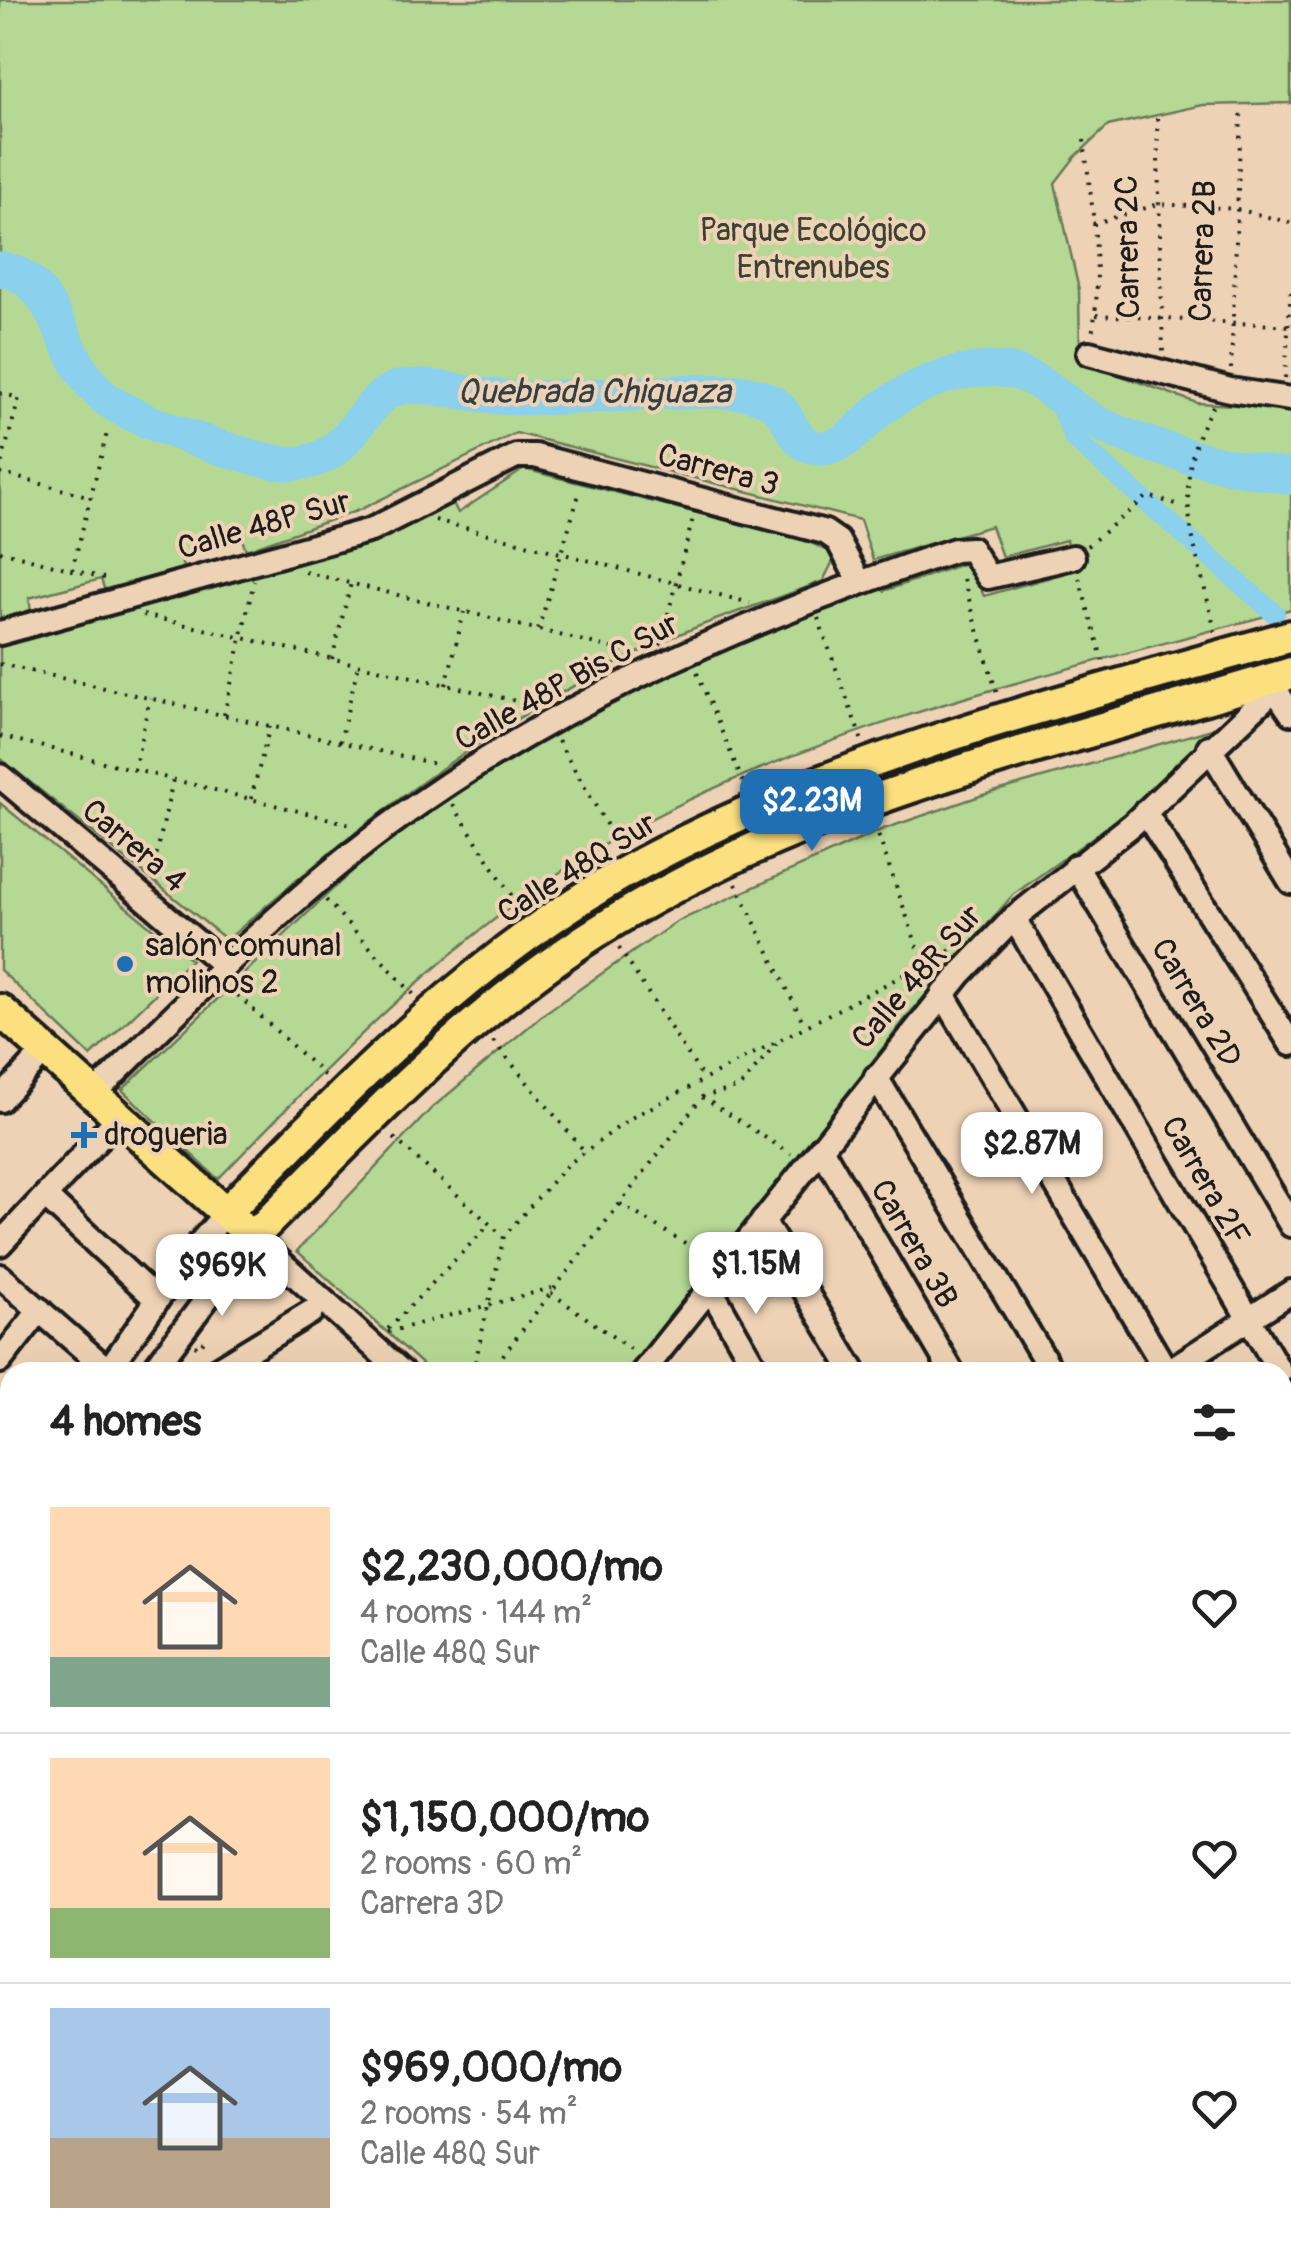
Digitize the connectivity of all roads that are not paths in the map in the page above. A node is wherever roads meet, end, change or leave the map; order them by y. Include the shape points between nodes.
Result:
1 (1088, 353) road end
2 (1287, 399) edge
3 (535, 456) joint
4 (1074, 557) road end
5 (860, 582) junction
6 (0, 633) edge
7 (1291, 636) edge
8 (1285, 678) edge
9 (1291, 714) edge
10 (1209, 746) junction
11 (0, 776) edge
12 (1146, 812) junction
13 (1076, 866) junction
14 (1291, 882) edge
15 (1014, 918) junction
16 (220, 970) junction
17 (942, 994) junction
18 (0, 1010) edge
19 (1291, 1044) edge
20 (45, 1051) junction
21 (876, 1078) junction
22 (94, 1094) junction
23 (0, 1100) edge
24 (118, 1117) junction
25 (814, 1156) junction
26 (46, 1196) junction
27 (226, 1213) junction
28 (763, 1221) junction
29 (1291, 1224) edge
30 (254, 1237) junction
31 (0, 1244) edge
32 (0, 1276) edge
33 (710, 1288) junction
34 (1291, 1292) edge
35 (157, 1300) junction
36 (40, 1310) junction
37 (311, 1312) dead end
38 (1248, 1318) junction
39 (0, 1361) edge
40 (97, 1362) edge
41 (115, 1362) edge
42 (160, 1362) edge
43 (229, 1362) edge
44 (381, 1362) edge
45 (655, 1362) edge
46 (752, 1362) edge
47 (848, 1362) edge
48 (946, 1362) edge
49 (1046, 1362) edge
50 (1161, 1362) edge
51 (1182, 1362) edge
52 (1273, 1362) edge

1 - 2 street
3 - 5 street, Carrera 3 via 826,532
3 - 6 street, Calle 48P Sur via 505,460 344,538
4 - 5 street, Calle 48P Bis C Sur via 988,576 971,549 955,550
5 - 16 street, Calle 48P Bis C Sur via 661,660 558,718 381,832
7 - 27 main road, Calle 48Q Sur via 840,772 640,864 535,932 446,1003
8 - 9 street
8 - 10 street, Calle 48R Sur
8 - 30 main road, Calle 48Q Sur via 911,787 798,828 662,894 608,924 476,1020
10 - 12 street, Calle 48R Sur
10 - 14 street
11 - 16 street, Carrera 4
12 - 13 street, Calle 48R Sur
12 - 19 street
13 - 15 street, Calle 48R Sur
13 - 29 street, Carrera 2D
15 - 17 street, Calle 48R Sur
15 - 38 street, Carrera 2F
16 - 22 street, Calle 48P Bis C Sur
17 - 21 street, Calle 48R Sur
17 - 50 street
18 - 20 main road
20 - 22 main road
20 - 23 street
21 - 25 street, Calle 48R Sur
21 - 49 street
22 - 24 main road
24 - 26 street
24 - 27 main road
25 - 28 street, Calle 48R Sur
25 - 48 street, Carrera 3B
26 - 31 street
26 - 35 street
27 - 30 main road
27 - 35 street, Calle 48Q Sur
28 - 33 street, Calle 48R Sur
28 - 47 street
30 - 42 street, Calle 48Q Sur
30 - 44 street
32 - 36 street
33 - 45 street, Calle 48R Sur
33 - 46 street
34 - 38 street
35 - 41 street, Calle 48Q Sur
36 - 39 street
36 - 40 street
37 - 43 street
38 - 51 street
38 - 52 street, Carrera 2F

